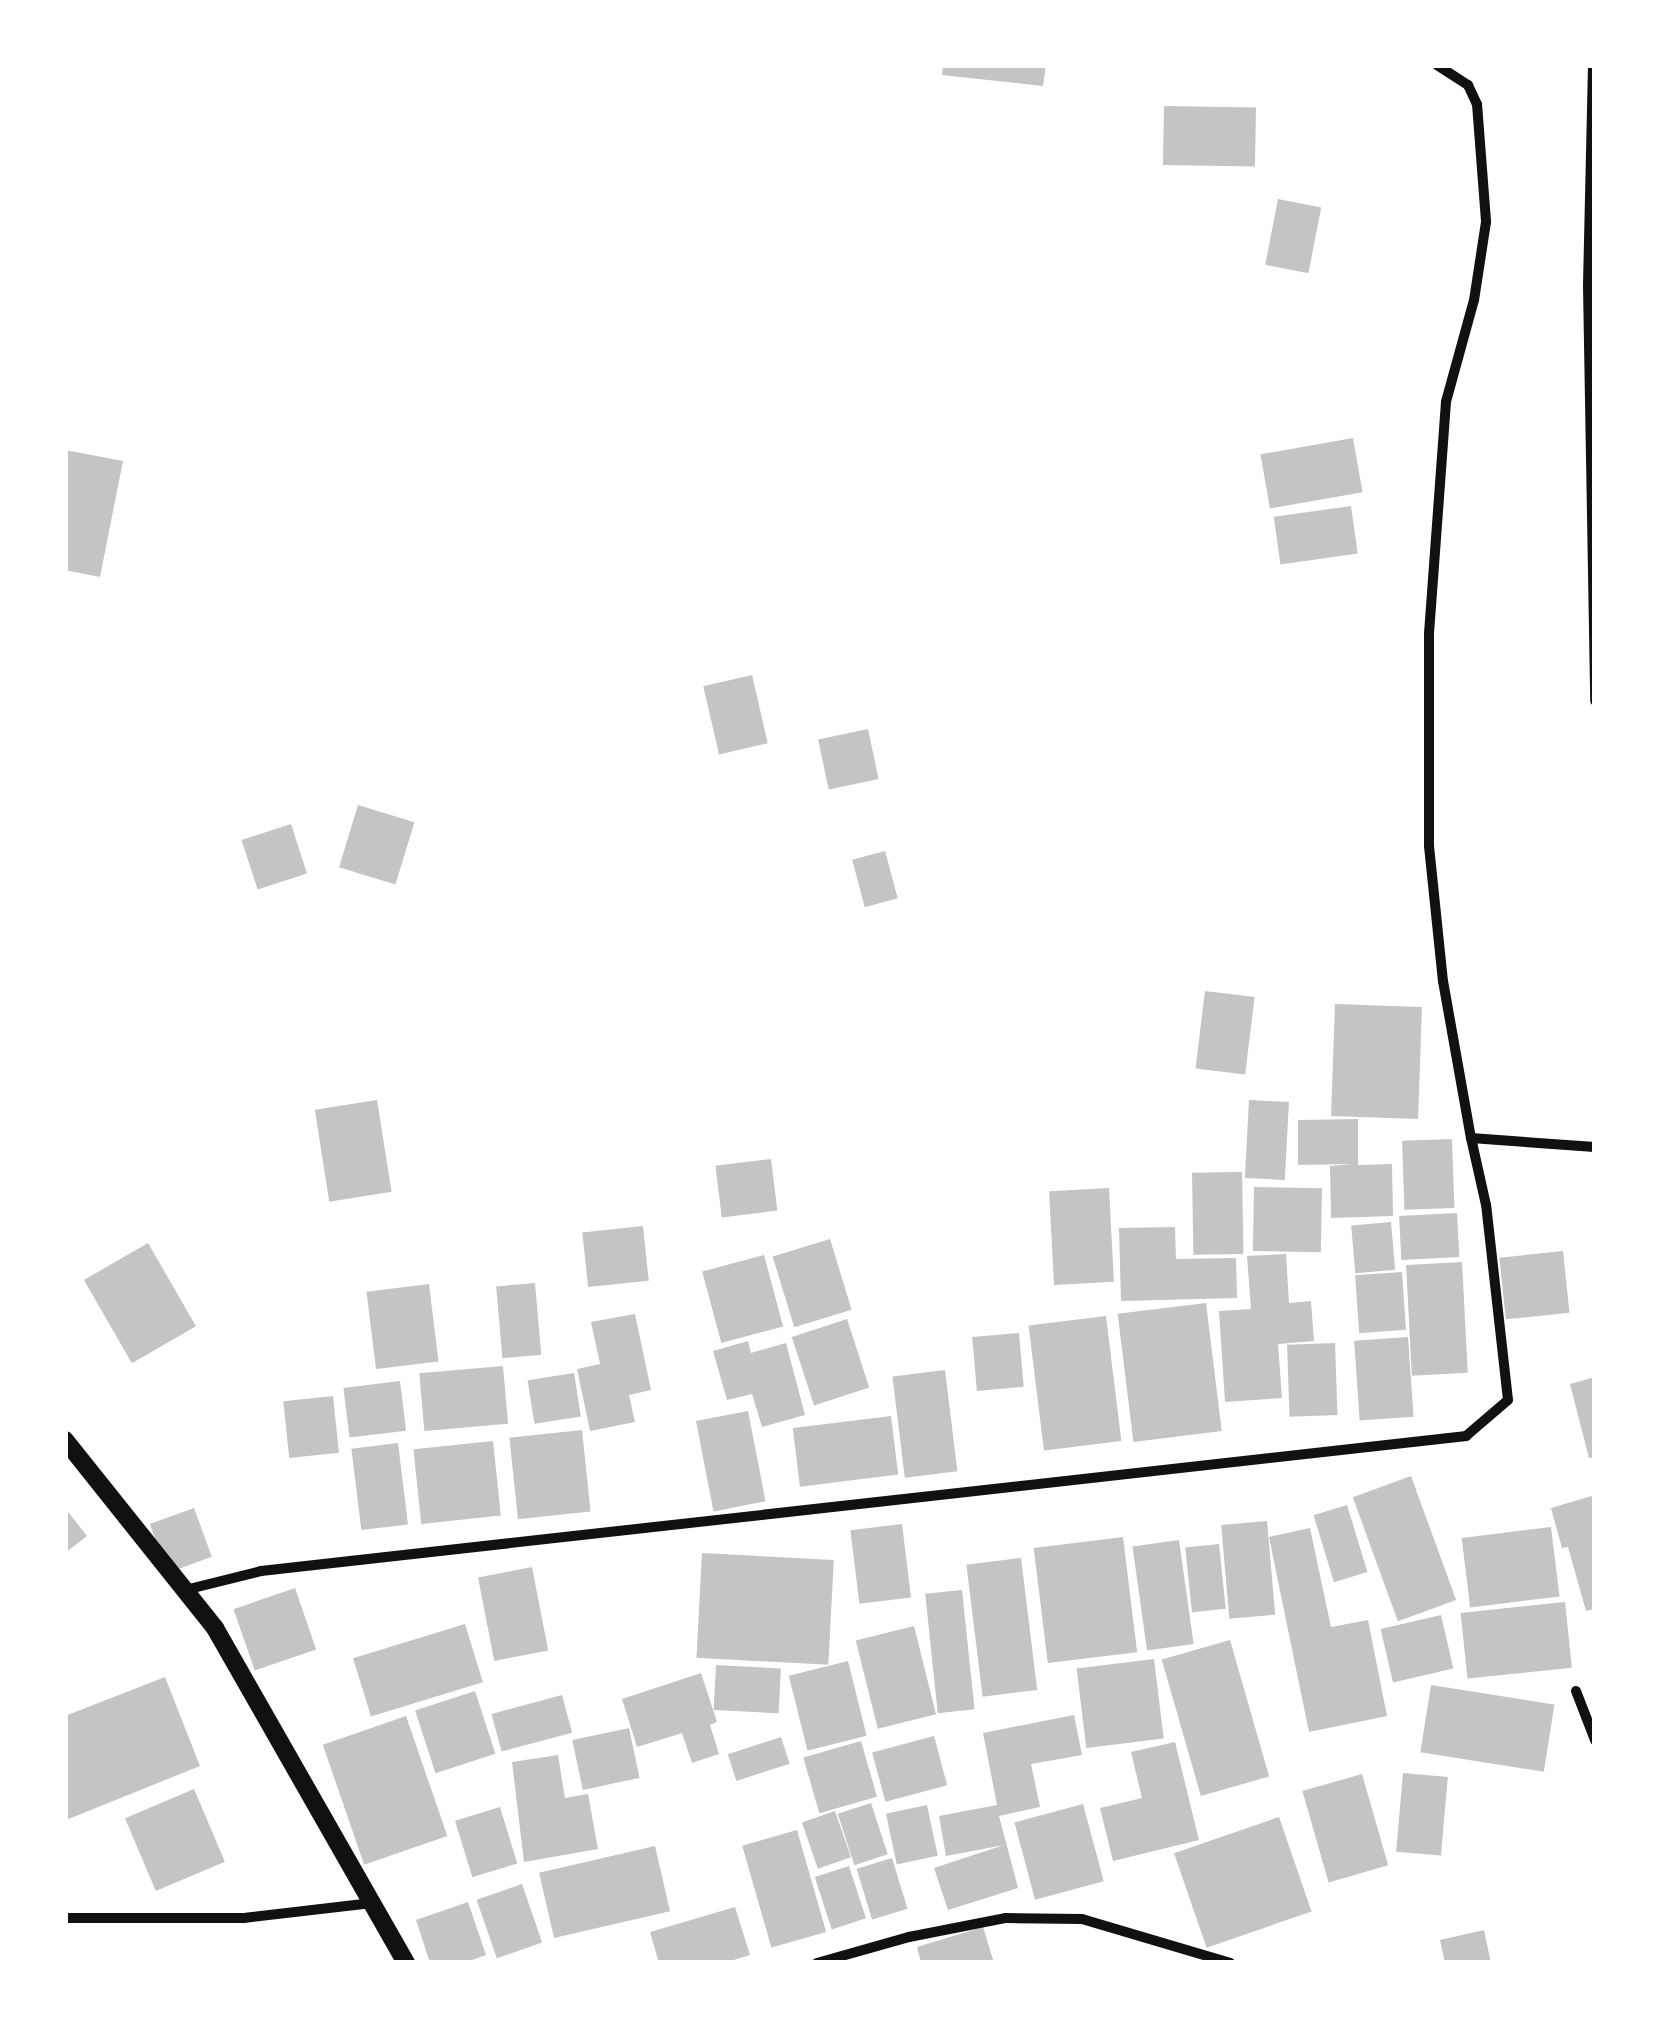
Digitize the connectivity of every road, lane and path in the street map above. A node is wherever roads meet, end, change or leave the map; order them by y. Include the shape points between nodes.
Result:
1 (1437, 65) edge
2 (1593, 65) edge
3 (1595, 701) edge
4 (1471, 1138) junction
5 (1595, 1147) edge
6 (65, 1440) edge
7 (184, 1590) junction
8 (1576, 1691) dead end
9 (1595, 1740) edge
10 (372, 1903) junction
11 (65, 1918) edge
12 (406, 1963) edge
13 (817, 1963) edge
14 (1232, 1963) edge

1 - 4 street via 1468,86 1477,104 1486,222 1474,300 1446,402 1429,634 1429,846 1443,981
2 - 3 street via 1588,306
4 - 5 street
4 - 7 street via 1486,1206 1508,1400 1466,1436 261,1571
6 - 7 street
7 - 10 street via 215,1628
8 - 9 street
10 - 11 street via 244,1918
10 - 12 street
13 - 14 street via 1006,1918 1082,1919

